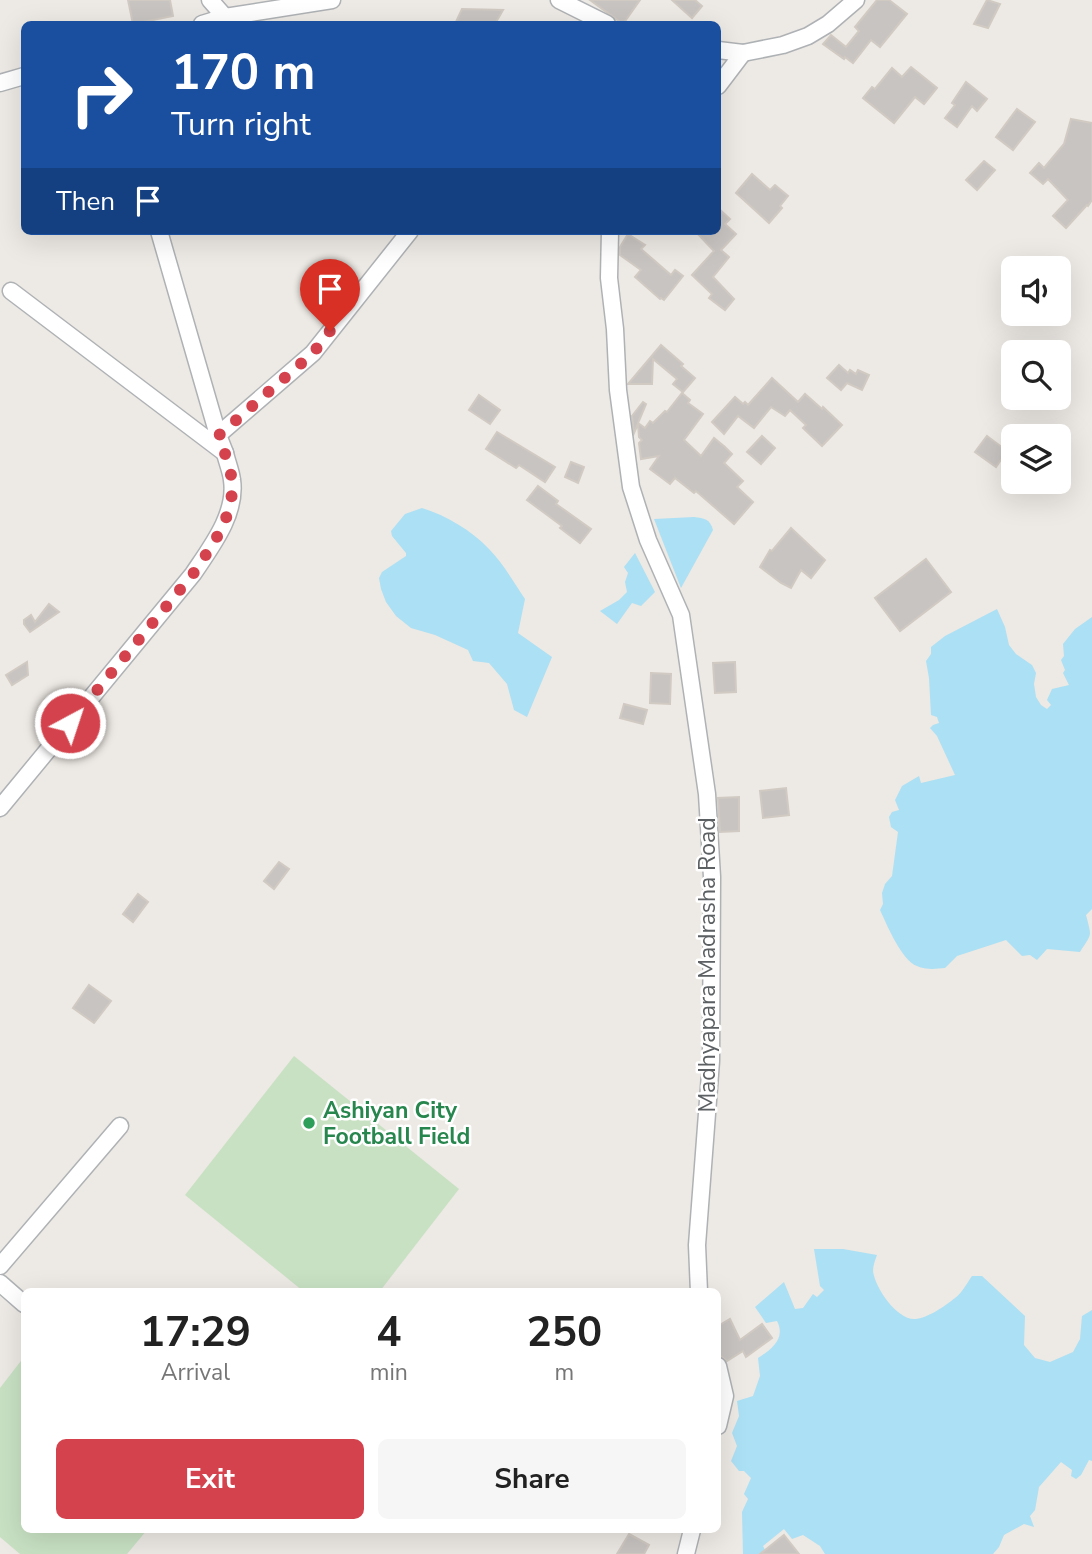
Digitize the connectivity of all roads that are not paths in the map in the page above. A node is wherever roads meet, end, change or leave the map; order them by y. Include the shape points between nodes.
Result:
1 (211, 0) edge
2 (332, 0) edge
3 (559, 0) edge
4 (856, 0) edge
5 (225, 17) junction
6 (212, 21) edge
7 (601, 21) edge
8 (721, 50) edge
9 (743, 53) junction
10 (21, 77) edge
11 (721, 82) edge
12 (0, 83) edge
13 (160, 235) edge
14 (407, 235) edge
15 (610, 235) edge
16 (11, 291) dead end
17 (218, 436) junction
18 (225, 453) junction
19 (0, 808) edge
20 (120, 1126) dead end
21 (0, 1266) edge
22 (0, 1283) edge
23 (699, 1288) edge
24 (21, 1301) edge
25 (721, 1379) edge
26 (721, 1413) edge
27 (691, 1533) edge
28 (686, 1554) edge

1 - 5 street
2 - 5 street
3 - 7 street
4 - 9 street via 808,36
5 - 6 street
8 - 9 street
9 - 11 street
10 - 12 street
13 - 17 street
14 - 17 street via 313,353
15 - 23 street, Madhyapara Madrasha Road via 608,278 631,487 681,615 708,794 711,1061 697,1245
16 - 18 street
17 - 18 street
18 - 19 street via 232,499 209,550
20 - 21 street
22 - 24 street
25 - 26 street via 725,1396
27 - 28 street

